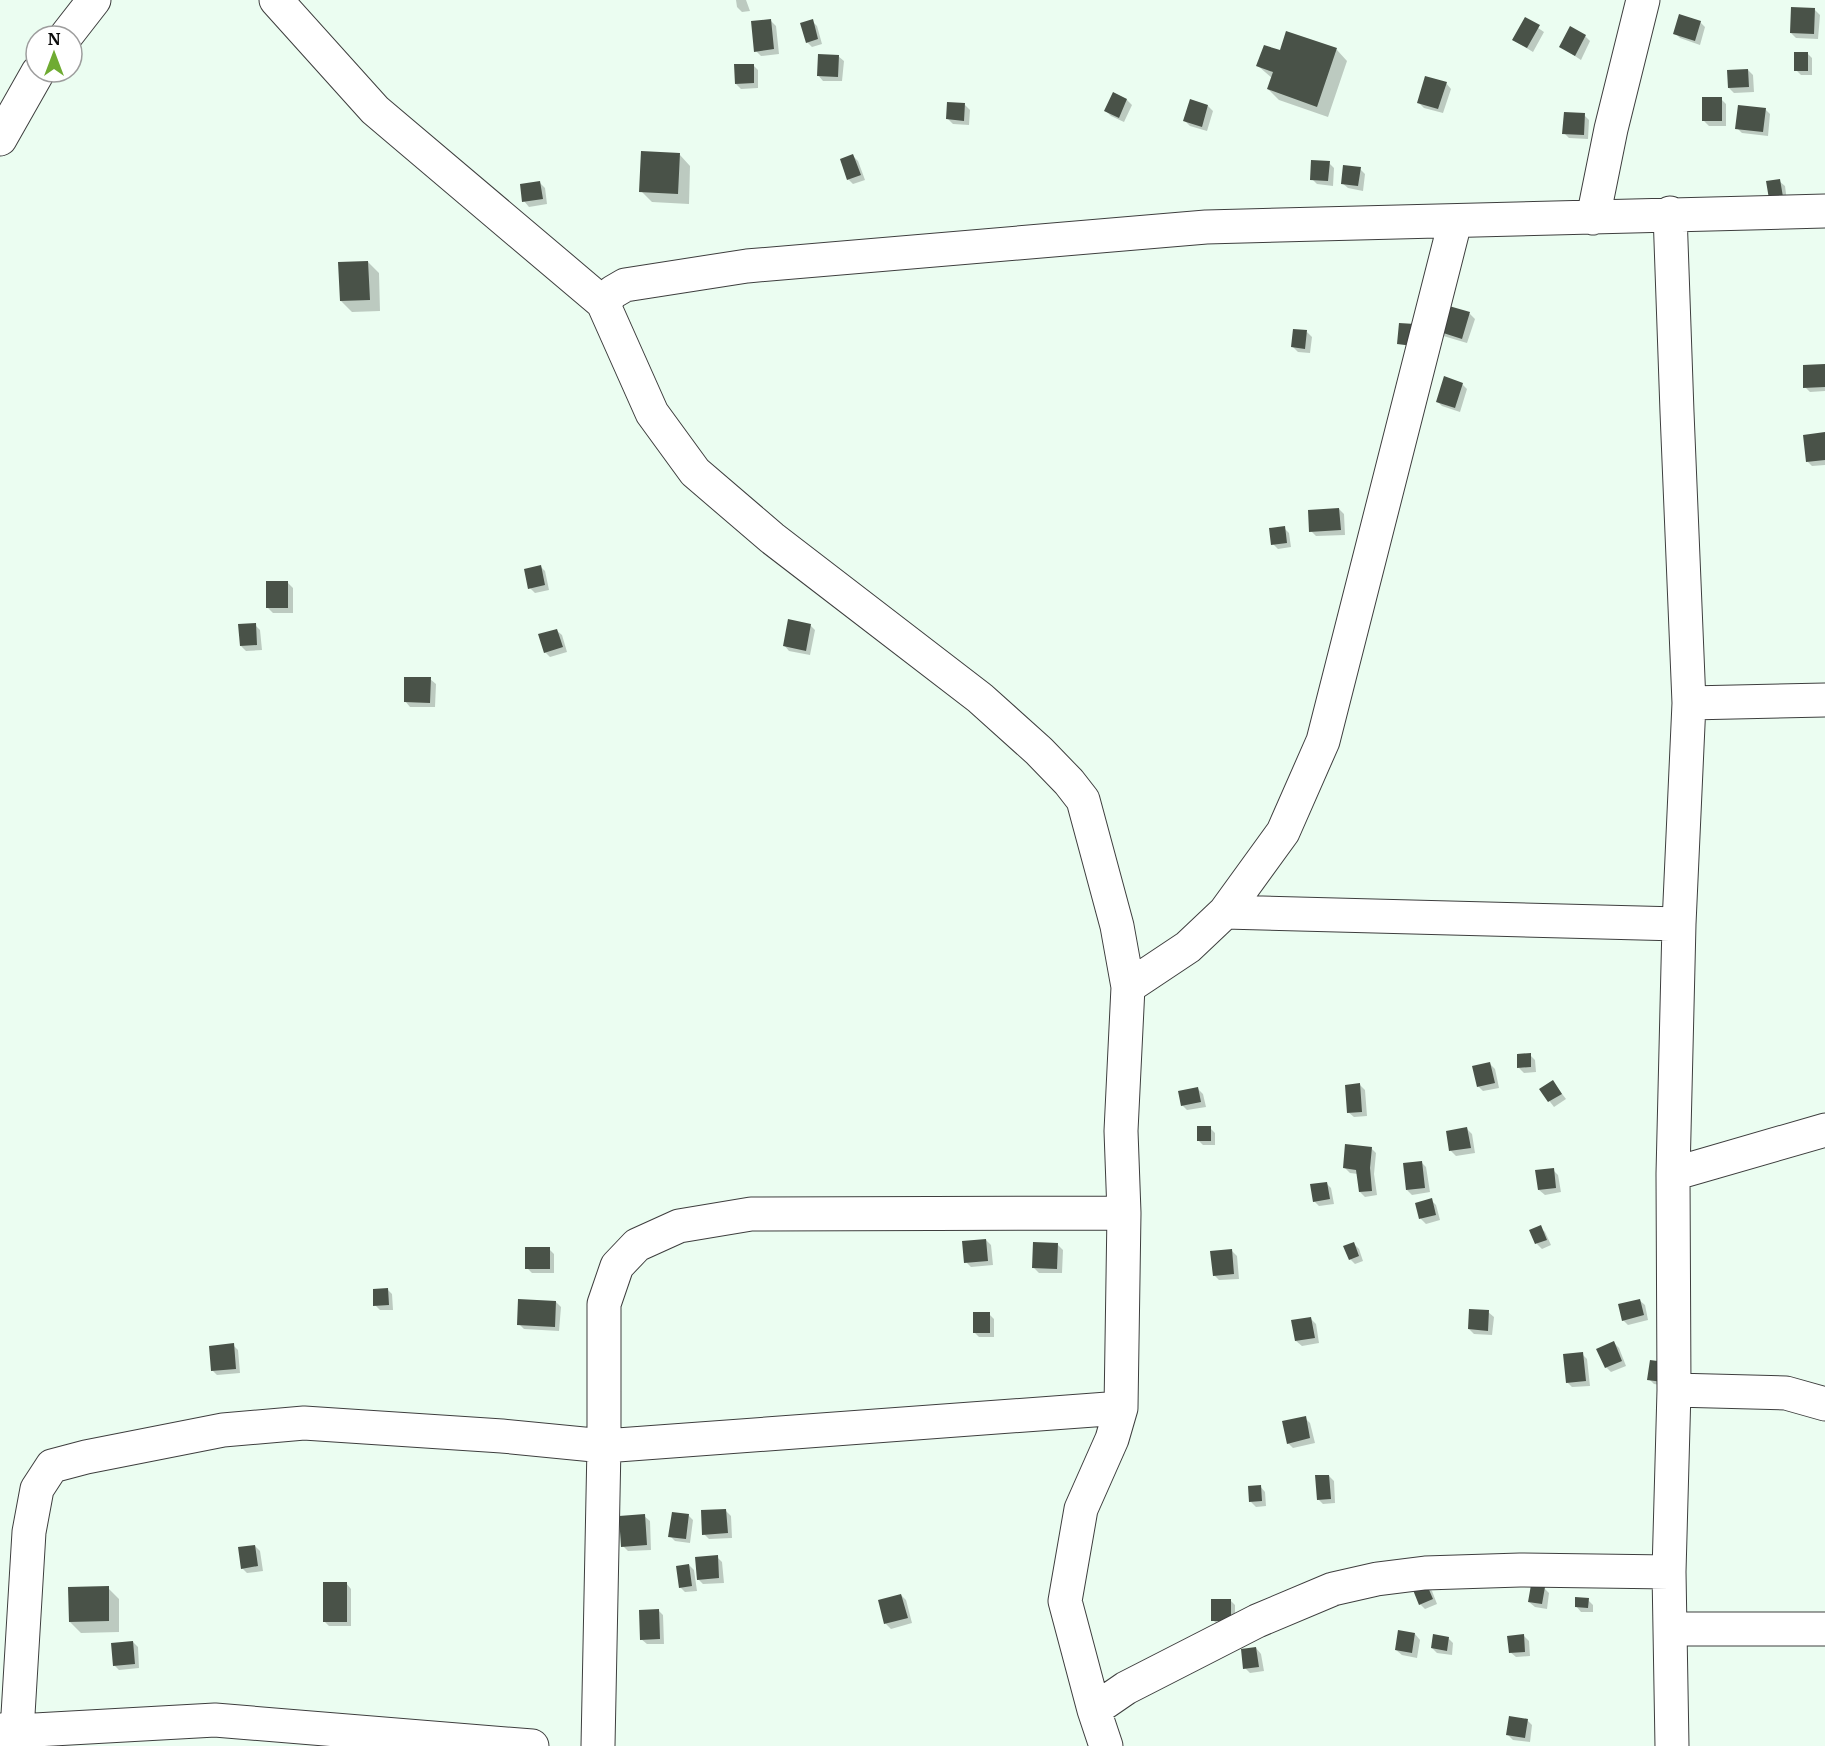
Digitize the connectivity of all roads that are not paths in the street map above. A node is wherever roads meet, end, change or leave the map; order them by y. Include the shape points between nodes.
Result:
1 (94, 0) edge
2 (276, 0) edge
3 (1643, 0) edge
4 (75, 24) edge
5 (31, 84) edge
6 (0, 139) edge
7 (1825, 211) edge
8 (1671, 213) junction
9 (1593, 218) junction
10 (1455, 222) junction
11 (603, 303) junction
12 (1825, 700) edge
13 (1689, 703) junction
14 (1225, 912) junction
15 (1679, 924) junction
16 (1128, 987) junction
17 (1825, 1130) edge
18 (1673, 1174) junction
19 (1124, 1213) junction
20 (1674, 1390) junction
21 (1825, 1404) edge
22 (1121, 1408) junction
23 (604, 1446) junction
24 (1670, 1572) junction
25 (1670, 1629) junction
26 (1825, 1629) edge
27 (1094, 1710) junction
28 (8, 1730) edge
29 (358, 1738) edge
30 (532, 1746) edge
31 (598, 1746) edge
32 (1106, 1746) edge
33 (1672, 1746) edge

1 - 4 street
2 - 11 street via 375,110
3 - 9 street
5 - 6 street
7 - 8 street
8 - 9 street
8 - 13 street
9 - 10 street
10 - 11 street via 1206,227 747,266 625,285
10 - 14 street via 1323,741 1283,832
11 - 16 street via 652,413 696,472 772,538 980,698 1039,751 1083,800 1117,926
12 - 13 street
13 - 15 street
14 - 15 street
14 - 16 street via 1188,947
15 - 18 street
16 - 19 street via 1121,1131
17 - 18 street
18 - 20 street
19 - 22 street
19 - 23 street via 750,1214 679,1226 637,1245 616,1266 604,1304
20 - 21 street via 1786,1392
20 - 24 street
22 - 23 street
22 - 27 street via 1112,1440 1081,1509 1065,1601
23 - 28 street via 304,1423 223,1430 52,1466 37,1489 29,1532
23 - 31 street
24 - 25 street
24 - 27 street via 1425,1573 1333,1589 1257,1621 1146,1677
25 - 26 street
25 - 33 street
27 - 32 street
28 - 29 street via 215,1720
29 - 30 street

